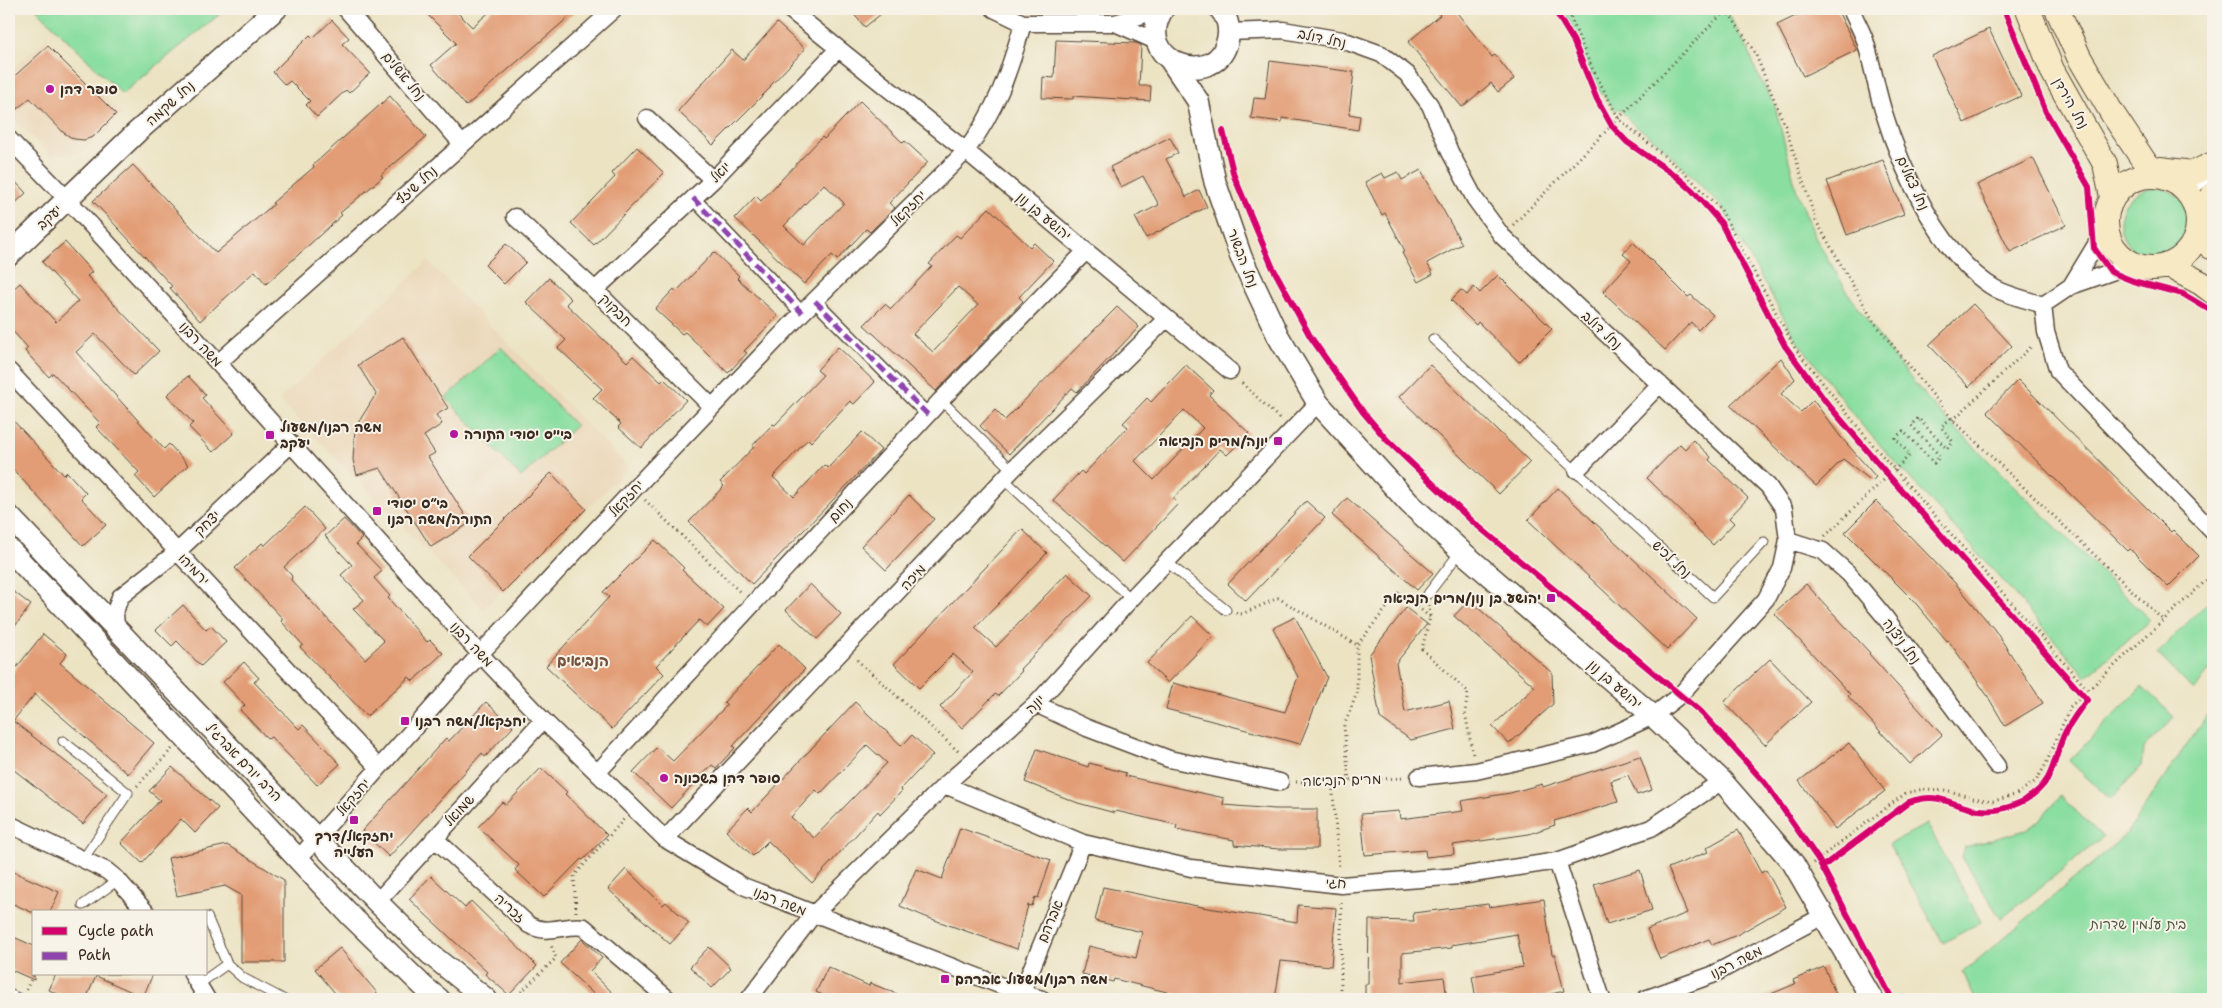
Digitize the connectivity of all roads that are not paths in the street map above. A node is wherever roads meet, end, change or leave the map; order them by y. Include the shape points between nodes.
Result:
1 (276, 9) edge
2 (346, 9) edge
3 (614, 9) edge
4 (789, 9) edge
5 (994, 9) edge
6 (1163, 9) edge
7 (1220, 9) edge
8 (1851, 9) edge
9 (2028, 9) edge
10 (2057, 9) edge
11 (1022, 23) junction
12 (1115, 23) junction
13 (1228, 32) junction
14 (1158, 42) junction
15 (838, 49) junction
16 (1171, 61) junction
17 (1210, 63) junction
18 (1198, 101) junction
19 (647, 118) dead end
20 (9, 139) edge
21 (462, 144) junction
22 (966, 150) junction
23 (2213, 164) edge
24 (2213, 169) edge
25 (2150, 171) junction
26 (713, 180) junction
27 (2187, 191) junction
28 (2213, 195) edge
29 (692, 198) junction
30 (2112, 198) junction
31 (67, 199) junction
32 (515, 217) dead end
33 (2106, 228) junction
34 (2207, 243) edge
35 (1086, 251) junction
36 (9, 255) edge
37 (2134, 264) junction
38 (2167, 265) junction
39 (2072, 286) junction
40 (595, 290) junction
41 (2213, 292) edge
42 (814, 301) junction
43 (2043, 305) junction
44 (802, 313) junction
45 (1166, 319) junction
46 (1433, 339) dead end
47 (218, 363) junction
48 (9, 371) edge
49 (1230, 371) road end
50 (1660, 384) junction
51 (941, 400) junction
52 (1318, 403) junction
53 (712, 407) junction
54 (928, 415) junction
55 (291, 444) junction
56 (1577, 470) junction
57 (1008, 474) junction
58 (9, 516) edge
59 (2213, 532) edge
60 (1788, 540) junction
61 (1764, 542) dead end
62 (9, 549) edge
63 (178, 551) junction
64 (1461, 551) junction
65 (1168, 562) junction
66 (1428, 594) road end
67 (83, 596) junction
68 (120, 597) junction
69 (1131, 600) junction
70 (1226, 610) road end
71 (116, 629) junction
72 (480, 654) junction
73 (1036, 704) junction
74 (1652, 716) junction
75 (543, 720) junction
76 (63, 742) dead end
77 (1997, 766) dead end
78 (378, 767) junction
79 (597, 773) junction
80 (1419, 777) road end
81 (1722, 781) junction
82 (1280, 782) road end
83 (945, 785) junction
84 (9, 824) edge
85 (317, 838) junction
86 (434, 838) junction
87 (665, 839) junction
88 (1083, 843) junction
89 (84, 858) junction
90 (299, 858) junction
91 (1557, 861) junction
92 (118, 880) junction
93 (377, 902) junction
94 (84, 905) dead end
95 (144, 910) edge
96 (814, 915) junction
97 (1823, 916) junction
98 (208, 918) edge
99 (227, 964) junction
100 (208, 973) edge
101 (196, 979) edge
102 (9, 994) edge
103 (1019, 996) edge
104 (21, 999) edge
105 (207, 999) edge
106 (284, 999) edge
107 (439, 999) edge
108 (486, 999) edge
109 (668, 999) edge
110 (749, 999) edge
111 (1042, 999) edge
112 (1602, 999) edge
113 (1645, 999) edge
114 (1872, 999) edge

1 - 31 street, נחל שקמה
2 - 21 street, נחל אשלים
3 - 21 street, נחל שיזף
4 - 15 street, יהושע בן נון
5 - 11 street
6 - 12 street
6 - 14 street via 1156,26
7 - 13 street via 1227,21
8 - 43 street, נחל צאלים via 1864,38 1895,143 1930,221 1955,254 1996,289
9 - 30 main road, נחל הירדן via 2052,70 2105,164
10 - 25 main road via 2079,57
11 - 12 street
11 - 22 street, יחזקאל via 1005,82 986,124
12 - 14 street
13 - 17 street via 1222,52
13 - 50 street, נחל דולב via 1284,30 1342,40 1381,54 1407,74 1430,105 1471,192 1502,236
14 - 16 street, נחל הבשור
15 - 22 street, יהושע בן נון
15 - 26 street, יואל
16 - 17 street via 1191,67
16 - 18 street, נחל הבשור
17 - 18 street
18 - 52 street, נחל הבשור via 1216,182 1240,258 1278,336
19 - 26 street
20 - 31 street, משה רבנו
21 - 47 street, נחל שיזף
22 - 35 street, יהושע בן נון
22 - 42 street, יחזקאל
23 - 25 main road via 2193,173
24 - 27 street
25 - 27 main road
25 - 30 main road via 2120,188
26 - 29 street, יואל
27 - 34 main road via 2197,210
28 - 34 main road
29 - 40 street, יואל
29 - 44 street
30 - 33 main road via 2106,212
31 - 36 street, יעקב
31 - 47 street, משה רבנו
32 - 40 street, חבקוק
33 - 37 main road via 2111,243 2121,256
33 - 39 street
34 - 38 main road via 2191,246 2181,258
35 - 45 street, יהושע בן נון
35 - 51 street, נחום
37 - 38 main road via 2156,268
37 - 39 street
38 - 41 main road
39 - 43 street
40 - 53 street, חבקוק
42 - 44 street, יחזקאל
42 - 54 street
43 - 59 street via 2046,332 2058,371
44 - 53 street, יחזקאל
45 - 49 street, יהושע בן נון
45 - 57 street, מיכה
46 - 56 lane, נחל לכיש
47 - 55 street, משה רבנו
48 - 63 street, ירמיהו
50 - 56 street
50 - 60 street, נחל דולב via 1768,486 1784,509
51 - 54 street, נחום
51 - 57 lane
52 - 64 street, יהושע בן נון via 1409,503
52 - 65 street, יונה
53 - 72 street, יחזקאל
54 - 79 street, נחום
55 - 63 street, יצחק
55 - 72 street, משה רבנו
56 - 61 lane, נחל לכיש via 1713,597
57 - 69 lane
57 - 87 street, מיכה
58 - 67 street, הרב יורם אברג'ל
60 - 74 street, נחל דולב via 1782,568 1766,599 1680,694
60 - 77 street, נחל ניצנה via 1823,551 1849,574
62 - 90 street, הרב יורם אברג'ל
63 - 68 street, יצחק
63 - 78 street, ירמיהו
64 - 66 lane
64 - 74 street, יהושע בן נון
65 - 69 street, יונה
65 - 70 lane
67 - 68 street
67 - 71 street, הרב יורם אברג'ל
68 - 71 street via 115,612
69 - 73 street, יונה
71 - 85 street, הרב יורם אברג'ל
72 - 75 street, משה רבנו
72 - 78 street, יחזקאל
73 - 82 street via 1087,728 1169,759
73 - 83 street, יונה
74 - 80 street via 1592,744 1476,771
74 - 81 street, יהושע בן נון
75 - 79 street, משה רבנו
75 - 86 street, שמואל
76 - 89 lane via 128,793
78 - 85 street, יחזקאל
79 - 87 street, משה רבנו
81 - 91 street, חגי via 1651,828
81 - 97 street, יהושע בן נון via 1792,863
83 - 88 street, חגי
83 - 96 street, יונה
84 - 89 street
85 - 90 street, יחזקאל
85 - 93 street, הרב יורם אברג'ל
86 - 93 street, שמואל
86 - 109 street, זכריה via 529,925 538,930 572,925 584,927
87 - 96 street, משה רבנו via 743,886
88 - 91 street, חגי via 1191,868 1341,885 1460,876
88 - 103 street, אברהם
89 - 92 street
90 - 107 street, הרב יורם אברג'ל via 352,917
91 - 112 street
92 - 94 lane
92 - 95 street
93 - 108 street, הרב יורם אברג'ל via 430,954
96 - 103 street, משה רבנו
96 - 110 street, יונה
97 - 113 street, משה רבנו via 1712,975
97 - 114 street, יהושע בן נון
98 - 99 lane
99 - 100 lane
99 - 106 lane via 243,978
101 - 105 street
102 - 104 lane
103 - 111 street, משה רבנו

